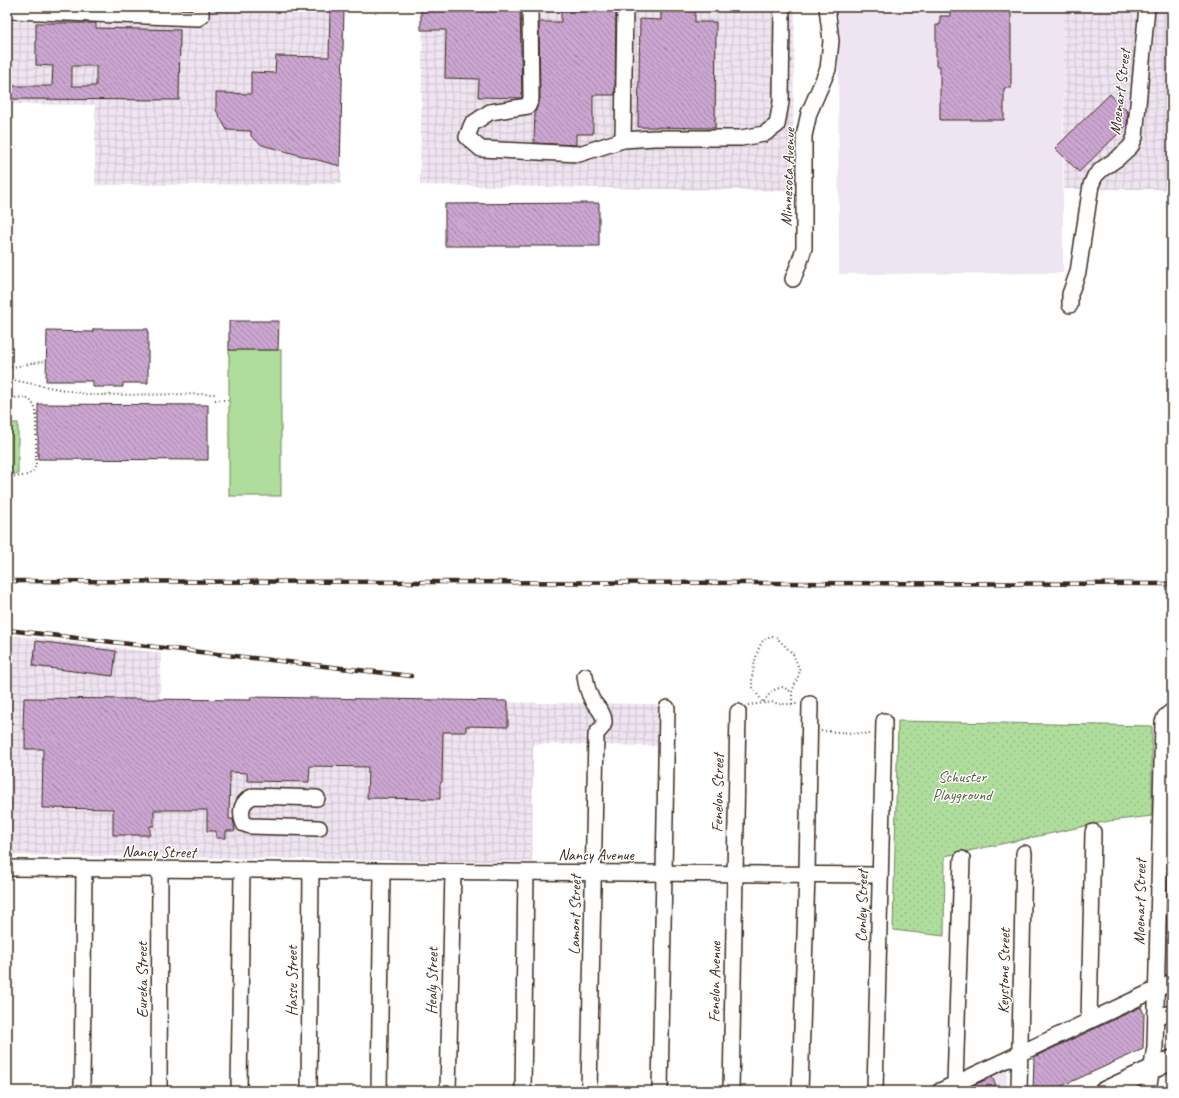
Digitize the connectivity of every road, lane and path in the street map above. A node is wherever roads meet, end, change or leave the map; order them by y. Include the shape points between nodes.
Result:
1 (10, 7) edge
2 (201, 7) edge
3 (530, 7) edge
4 (625, 7) edge
5 (781, 7) edge
6 (827, 7) edge
7 (1147, 7) edge
8 (87, 10) edge
9 (623, 140) junction
10 (793, 279) dead end
11 (1070, 305) dead end
12 (46, 361) dead end
13 (7, 368) edge
14 (7, 379) edge
15 (215, 394) dead end
16 (7, 398) edge
17 (215, 400) dead end
18 (229, 400) dead end
19 (7, 476) edge
20 (585, 676) dead end
21 (792, 692) junction
22 (763, 703) junction
23 (792, 704) junction
24 (810, 704) joint
25 (667, 708) dead end
26 (738, 712) joint
27 (1170, 712) edge
28 (884, 721) dead end
29 (810, 731) junction
30 (884, 740) junction
31 (317, 798) dead end
32 (318, 828) dead end
33 (1093, 832) dead end
34 (1024, 853) dead end
35 (962, 859) dead end
36 (7, 868) edge
37 (84, 869) junction
38 (160, 870) junction
39 (242, 871) junction
40 (311, 871) junction
41 (382, 872) junction
42 (453, 872) junction
43 (526, 873) junction
44 (593, 873) junction
45 (664, 874) junction
46 (734, 874) junction
47 (807, 874) junction
48 (880, 875) junction
49 (1172, 982) edge
50 (1156, 989) junction
51 (1172, 1013) edge
52 (1156, 1016) junction
53 (1089, 1021) junction
54 (1020, 1053) junction
55 (1172, 1060) edge
56 (1150, 1070) junction
57 (955, 1084) junction
58 (82, 1091) edge
59 (159, 1091) edge
60 (239, 1091) edge
61 (309, 1091) edge
62 (379, 1091) edge
63 (448, 1091) edge
64 (523, 1091) edge
65 (589, 1091) edge
66 (660, 1091) edge
67 (731, 1091) edge
68 (800, 1091) edge
69 (875, 1091) edge
70 (940, 1091) edge
71 (1019, 1091) edge
72 (1105, 1091) edge
73 (1148, 1091) edge

1 - 8 street via 14,11
2 - 8 street via 201,16 198,18
3 - 9 street via 531,99 528,106 490,112 472,124 467,137 481,149 579,154
4 - 9 street
5 - 9 street via 781,102 777,125 764,134 741,138
6 - 10 street, Minnesota Avenue via 831,41 828,69 810,113 804,136 804,248
7 - 11 street, Moenart Street via 1135,137 1131,146 1102,169 1091,185 1078,272 1070,294
12 - 13 path
14 - 15 path via 90,394
16 - 19 path via 29,399 36,411 34,471 24,476
17 - 18 path
20 - 44 street, Lamont Street via 592,699 604,718 603,726 596,733
21 - 22 path via 782,687 775,689
21 - 22 path via 800,671 793,654 775,636 769,636 759,646 752,684
21 - 23 path
22 - 23 path
22 - 26 path via 747,705 738,709
23 - 24 path
24 - 29 street
25 - 45 street
26 - 46 street, Fenelon Street
27 - 50 street, Moenart Street via 1163,722
28 - 30 street, Conley Street
29 - 30 path via 874,734 875,740
29 - 47 street
30 - 48 street, Conley Street
31 - 32 street via 254,796 243,803 241,817 244,824 250,826
33 - 53 street
34 - 54 street, Keystone Street
35 - 57 street
36 - 37 street, Nancy Street
37 - 38 street, Nancy Street
37 - 58 street
38 - 39 street, Nancy Street
38 - 59 street, Eureka Street
39 - 40 street, Nancy Street
39 - 60 street
40 - 41 street, Nancy Avenue
40 - 61 street, Hasse Street
41 - 42 street, Nancy Avenue
41 - 62 street
42 - 43 street, Nancy Avenue
42 - 63 street, Healy Street
43 - 44 street, Nancy Avenue
43 - 64 street
44 - 45 street, Nancy Avenue
44 - 65 street, Lamont Street
45 - 46 street, Nancy Avenue
45 - 66 street
46 - 47 street, Nancy Avenue
46 - 67 street, Fenelon Avenue
47 - 48 street, Nancy Avenue
47 - 68 street
48 - 69 street, Conley Street
49 - 50 street
50 - 52 street, Moenart Street
50 - 53 street
51 - 52 street
52 - 56 street, Moenart Street via 1155,1047
53 - 54 street
54 - 57 street
54 - 71 street, Keystone Street
55 - 56 main road
56 - 72 main road
56 - 73 street, Moenart Street
57 - 70 street

